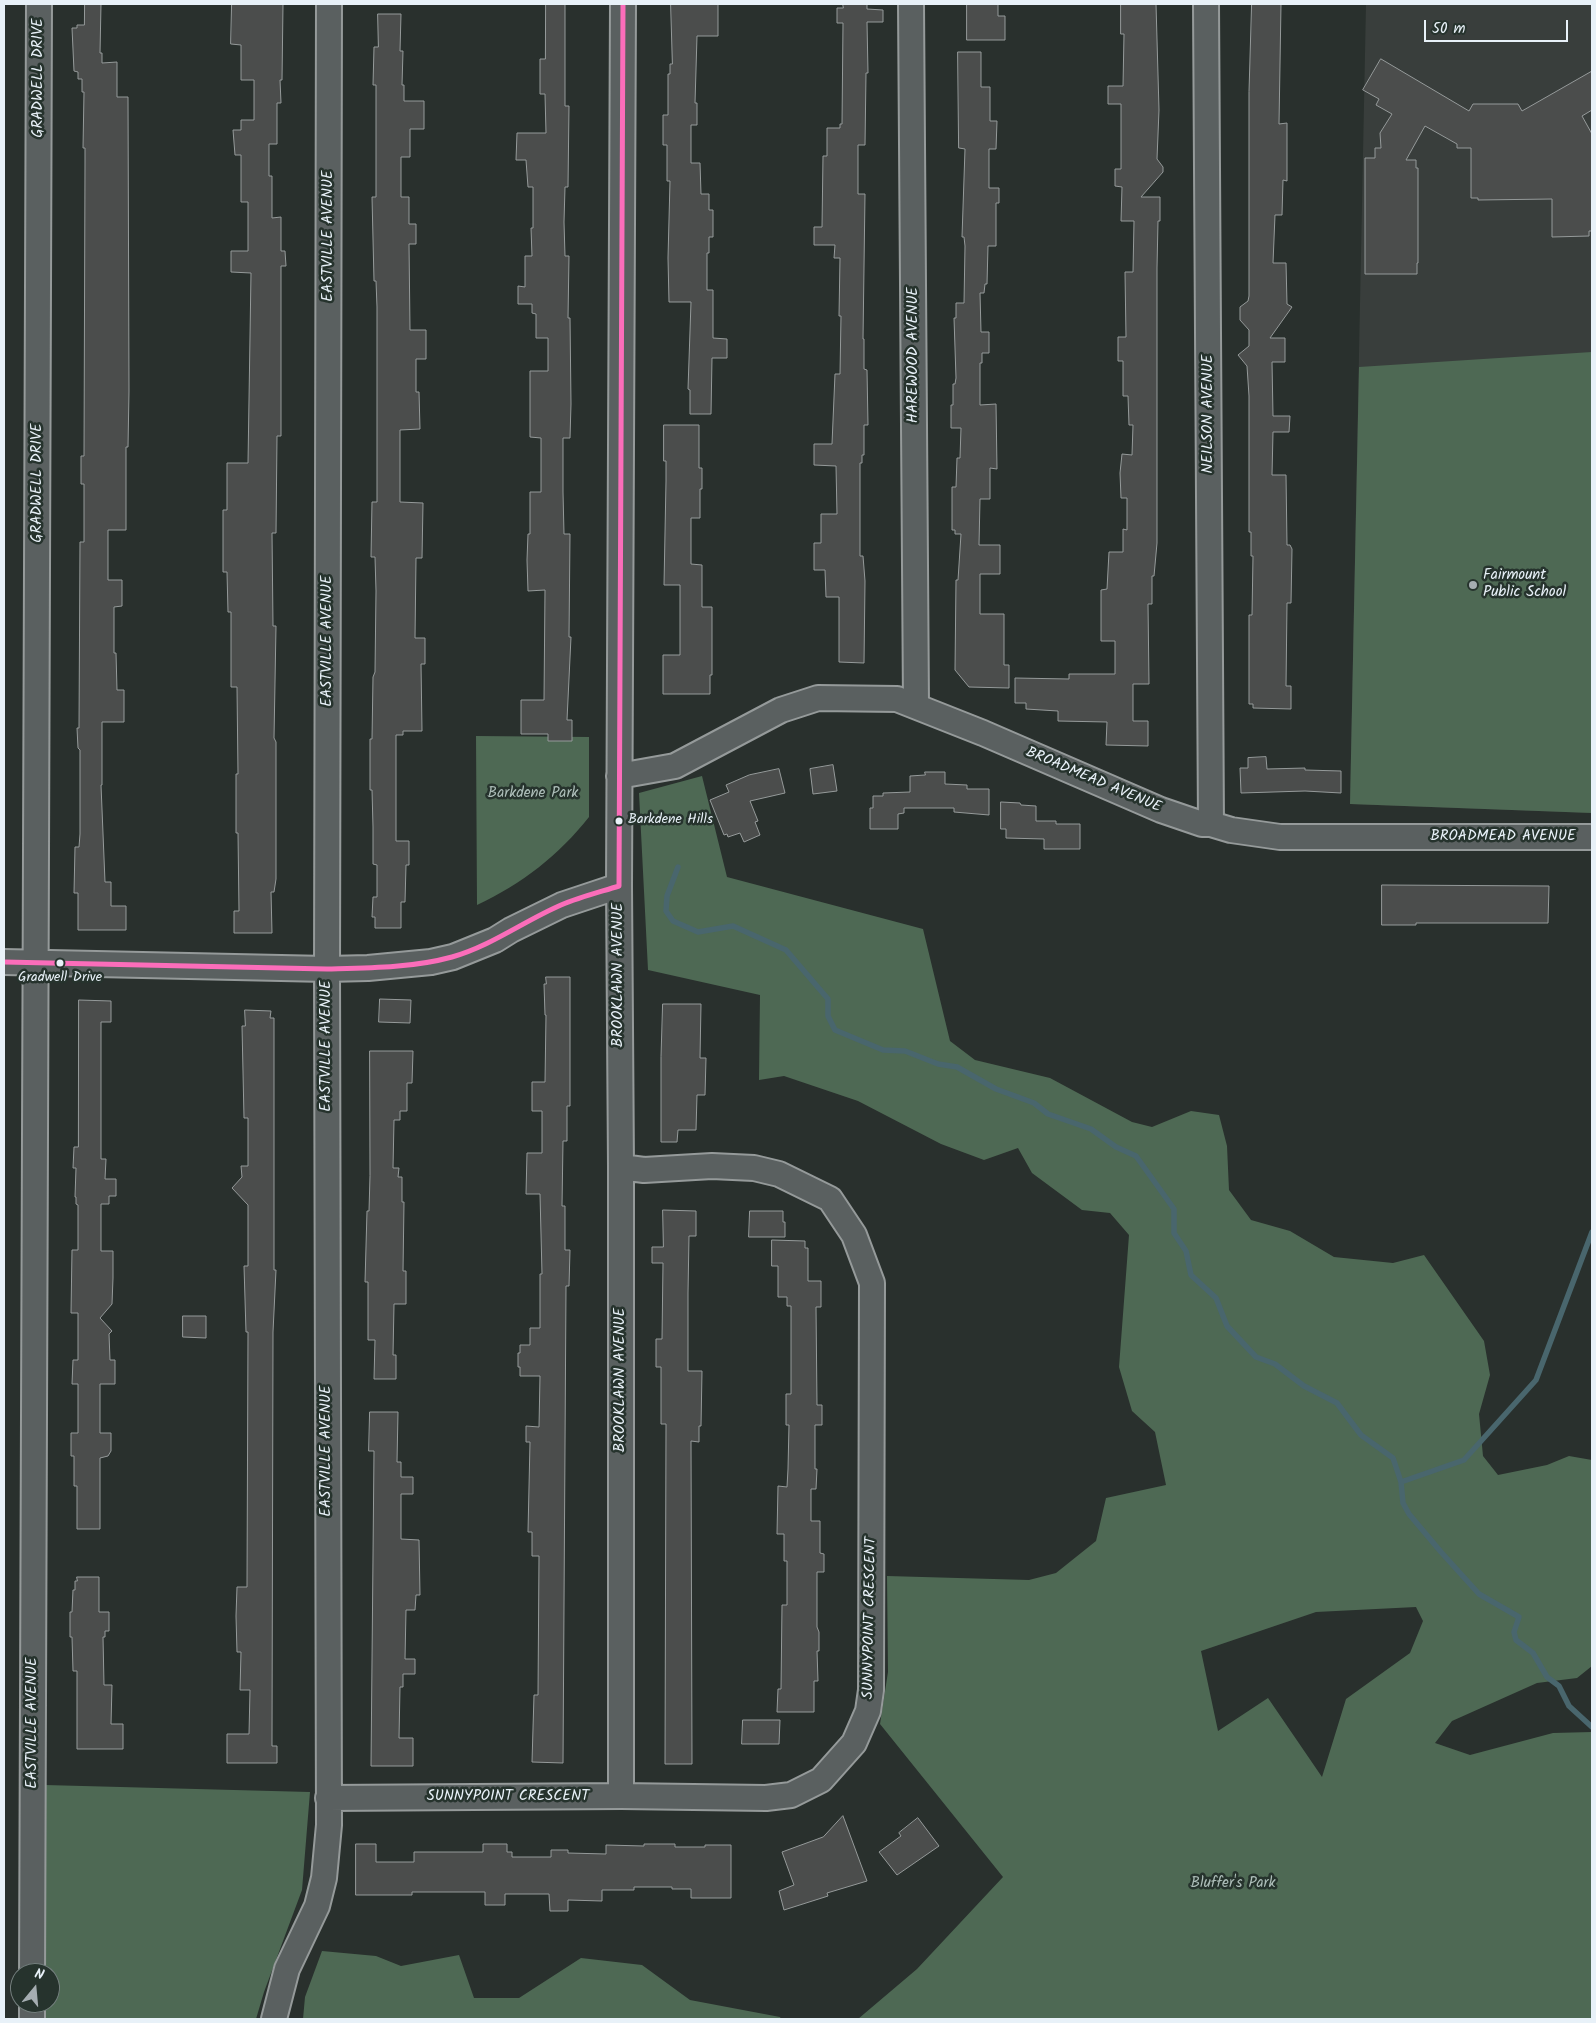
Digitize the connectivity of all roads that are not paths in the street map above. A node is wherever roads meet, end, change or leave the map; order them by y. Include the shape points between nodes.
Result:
1 (39, 4) edge
2 (329, 4) edge
3 (622, 4) edge
4 (911, 4) edge
5 (1206, 4) edge
6 (916, 705) junction
7 (619, 776) junction
8 (1212, 824) junction
9 (1590, 837) dead end
10 (619, 886) junction
11 (4, 962) edge
12 (36, 963) junction
13 (327, 969) junction
14 (621, 1167) junction
15 (621, 1796) junction
16 (328, 1798) junction
17 (32, 1963) edge
18 (274, 2019) edge

1 - 12 street, GRADWELL DRIVE
2 - 13 street, EASTVILLE AVENUE
3 - 7 street, BROOKLAWN AVENUE
4 - 6 street, HAREWOOD AVENUE
5 - 8 street, NEILSON AVENUE
6 - 7 street, BROADMEAD AVENUE via 897,699 818,698 781,710 674,766
6 - 8 street, BROADMEAD AVENUE via 1161,810 1202,824
7 - 10 street, BROOKLAWN AVENUE
8 - 9 street, BROADMEAD AVENUE via 1280,837
10 - 13 street via 562,905 454,957 368,968
10 - 14 street, BROOKLAWN AVENUE
11 - 12 street
12 - 13 street
12 - 17 street, EASTVILLE AVENUE
13 - 16 street, EASTVILLE AVENUE
14 - 15 street, BROOKLAWN AVENUE
14 - 15 street, SUNNYPOINT CRESCENT via 644,1170 712,1166 754,1168 779,1174 830,1199 854,1235 872,1283 873,1575 868,1710 854,1742 821,1780 792,1795 766,1798
15 - 16 street, SUNNYPOINT CRESCENT
16 - 18 street, EASTVILLE AVENUE via 324,1878 317,1906 287,1969

